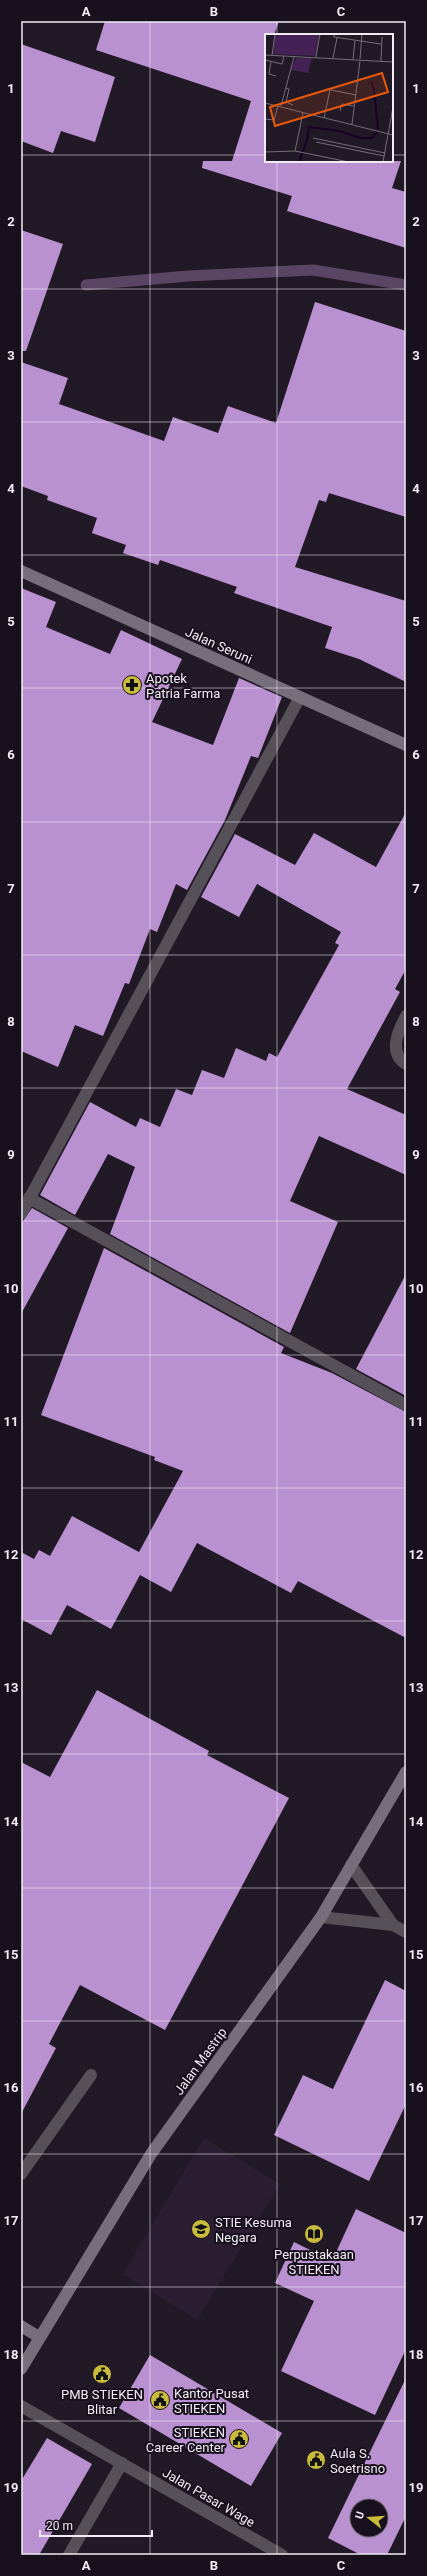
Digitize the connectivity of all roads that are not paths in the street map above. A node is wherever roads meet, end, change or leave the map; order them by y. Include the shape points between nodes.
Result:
1 (21, 571) edge
2 (300, 697) junction
3 (406, 745) edge
4 (406, 1016) edge
5 (406, 1064) edge
6 (29, 1198) junction
7 (21, 1214) edge
8 (406, 1405) edge
9 (406, 1772) edge
10 (351, 1865) junction
11 (321, 1917) junction
12 (393, 1925) junction
13 (406, 1932) edge
14 (91, 2075) dead end
15 (21, 2174) edge
16 (21, 2326) edge
17 (39, 2337) junction
18 (21, 2370) edge
19 (21, 2406) edge
20 (122, 2463) junction
21 (69, 2555) edge
22 (282, 2555) edge

1 - 2 main road, Jalan Seruni
2 - 3 main road, Jalan Seruni
2 - 6 street
4 - 5 street via 398,1030 395,1050 400,1060
6 - 7 street
6 - 8 street
9 - 10 main road, Jalan Mastrip
10 - 11 main road, Jalan Mastrip
10 - 12 street
11 - 12 street
11 - 17 main road, Jalan Mastrip via 151,2154
12 - 13 street
14 - 15 street
16 - 17 main road
17 - 18 main road, Jalan Mastrip
19 - 20 street, Jalan Pasar Wage
20 - 21 street
20 - 22 street, Jalan Pasar Wage

